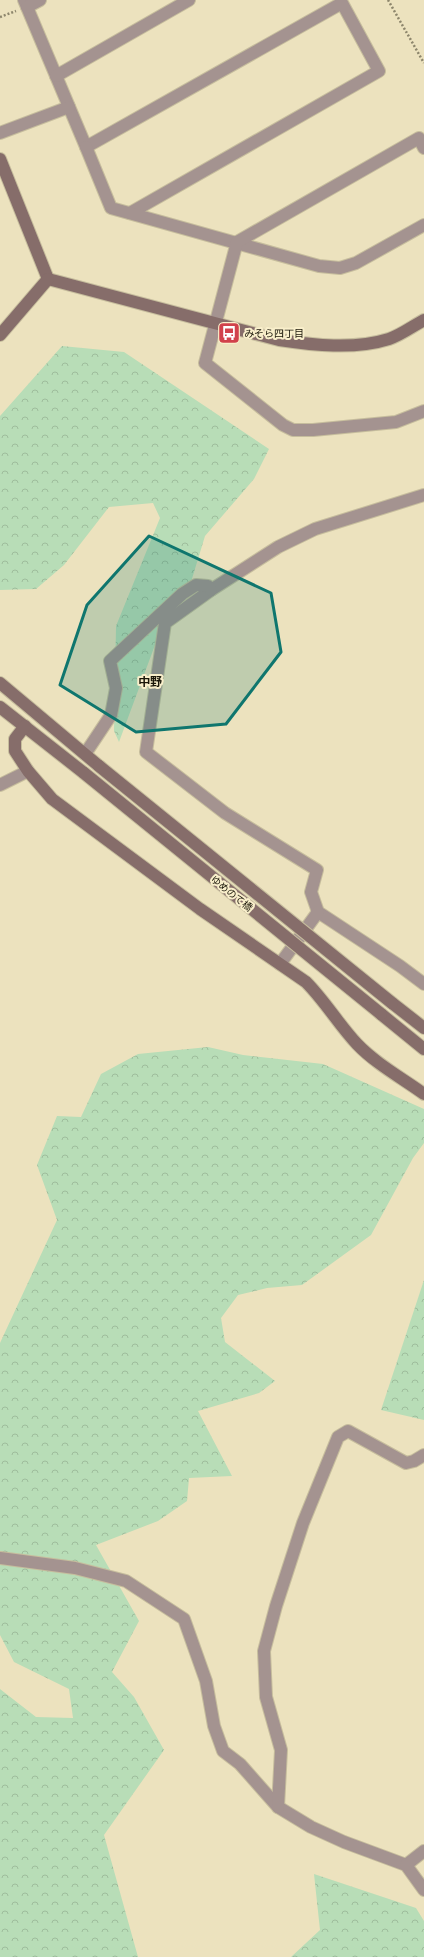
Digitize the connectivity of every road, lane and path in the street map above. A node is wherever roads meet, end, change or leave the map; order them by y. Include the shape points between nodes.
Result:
1 (40, 0) edge
2 (189, 0) edge
3 (388, 0) edge
4 (26, 3) edge
5 (424, 64) edge
6 (56, 76) junction
7 (70, 107) junction
8 (0, 133) edge
9 (86, 147) junction
10 (424, 148) edge
11 (0, 159) edge
12 (130, 213) junction
13 (424, 225) edge
14 (237, 242) junction
15 (48, 279) junction
16 (424, 320) edge
17 (215, 323) junction
18 (0, 335) edge
19 (424, 411) edge
20 (424, 495) edge
21 (211, 590) junction
22 (0, 683) edge
23 (0, 707) edge
24 (25, 726) junction
25 (85, 754) junction
26 (28, 771) junction
27 (0, 785) edge
28 (318, 912) junction
29 (280, 964) junction
30 (424, 984) edge
31 (424, 1028) edge
32 (424, 1049) edge
33 (424, 1094) edge
34 (424, 1455) edge
35 (0, 1558) edge
36 (278, 1807) junction
37 (424, 1851) edge
38 (406, 1865) junction
39 (424, 1890) edge

1 - 4 street
2 - 6 street
3 - 5 path
4 - 6 street
6 - 7 street
7 - 8 street
7 - 9 street
9 - 12 street via 111,208
9 - 12 street via 342,3 379,71
10 - 14 street via 419,138
11 - 15 street
12 - 14 street
13 - 14 street via 356,263 340,268 319,266
14 - 17 street
15 - 17 street
15 - 18 street
16 - 17 street via 390,338 370,343 342,345 278,340
17 - 19 street via 204,363 283,425 293,430 396,422
20 - 21 street via 315,528 278,547
21 - 25 street via 208,586 196,585 182,594 110,661 116,688 111,715
21 - 28 street via 166,623 146,752 225,813 317,870 311,892
22 - 25 street, ゆめのて橋
23 - 24 street, ゆめのて橋
24 - 26 street via 15,739 15,751
24 - 32 street, ゆめのて橋, bridge
25 - 31 street, ゆめのて橋, bridge
26 - 27 street
26 - 29 street via 52,798 200,909
28 - 29 street
28 - 30 street
29 - 33 street via 316,992 357,1044
34 - 36 street via 406,1463 348,1431 338,1437 303,1523 264,1651 266,1697 280,1750
35 - 36 street via 75,1568 126,1581 184,1619 206,1681 214,1726 223,1751 240,1764
36 - 38 street via 311,1827 344,1842
37 - 38 street
38 - 39 street

